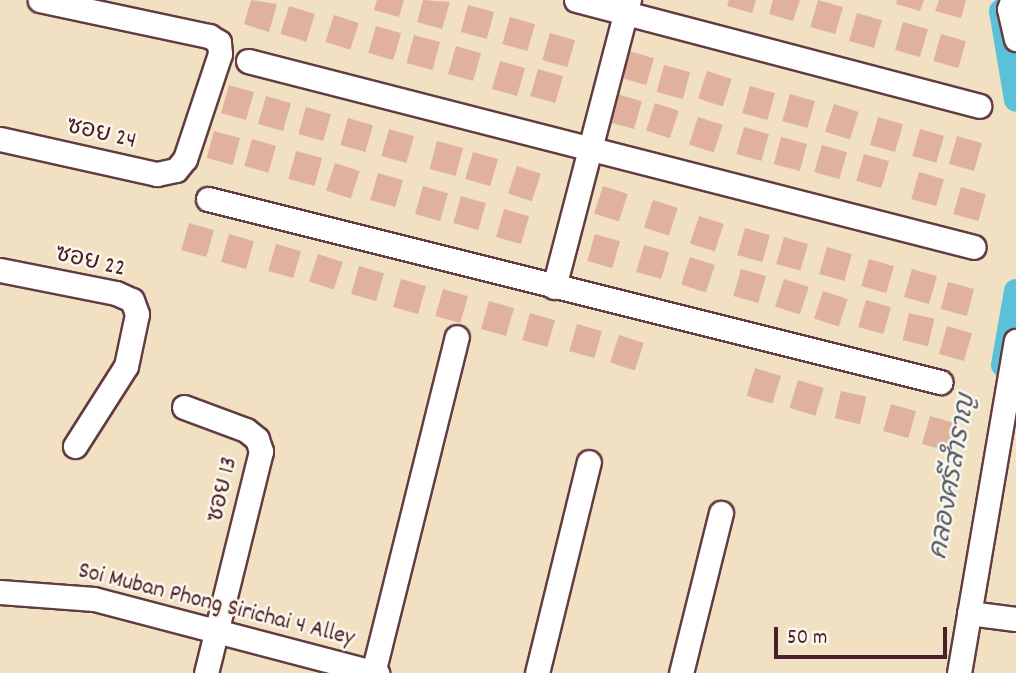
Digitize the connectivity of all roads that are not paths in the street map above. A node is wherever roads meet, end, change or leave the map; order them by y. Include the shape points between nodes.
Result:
1 (40, 0) edge
2 (576, 0) edge
3 (1012, 0) edge
4 (627, 6) edge
5 (1016, 39) edge
6 (248, 61) dead end
7 (979, 106) dead end
8 (0, 139) edge
9 (590, 148) junction
10 (208, 199) dead end
11 (974, 247) dead end
12 (0, 270) edge
13 (554, 287) junction
14 (457, 337) dead end
15 (1016, 341) edge
16 (940, 382) dead end
17 (184, 407) dead end
18 (75, 446) dead end
19 (589, 462) dead end
20 (721, 513) dead end
21 (0, 592) edge
22 (969, 613) junction
23 (1016, 620) edge
24 (218, 631) junction
25 (206, 673) edge
26 (374, 673) edge
27 (537, 673) edge
28 (681, 673) edge
29 (959, 673) edge

1 - 8 street, ซอย 24 via 209,36 219,42 220,54 185,159 176,170 157,174
2 - 4 street
3 - 5 street via 1009,9
4 - 7 street
4 - 9 street
6 - 9 street
9 - 11 street
9 - 13 street
10 - 13 street
12 - 18 street, ซอย 22 via 132,300 137,314 126,366
13 - 16 street
14 - 26 street
15 - 22 street
17 - 24 street, ซอย 13 via 246,430 257,439 261,451
19 - 27 street
20 - 28 street
21 - 24 street, Soi Muban Phong Sirichai 4 Alley via 94,599
22 - 23 street
22 - 29 street
24 - 25 street, ซอย 13
24 - 26 street, Soi Muban Phong Sirichai 4 Alley

